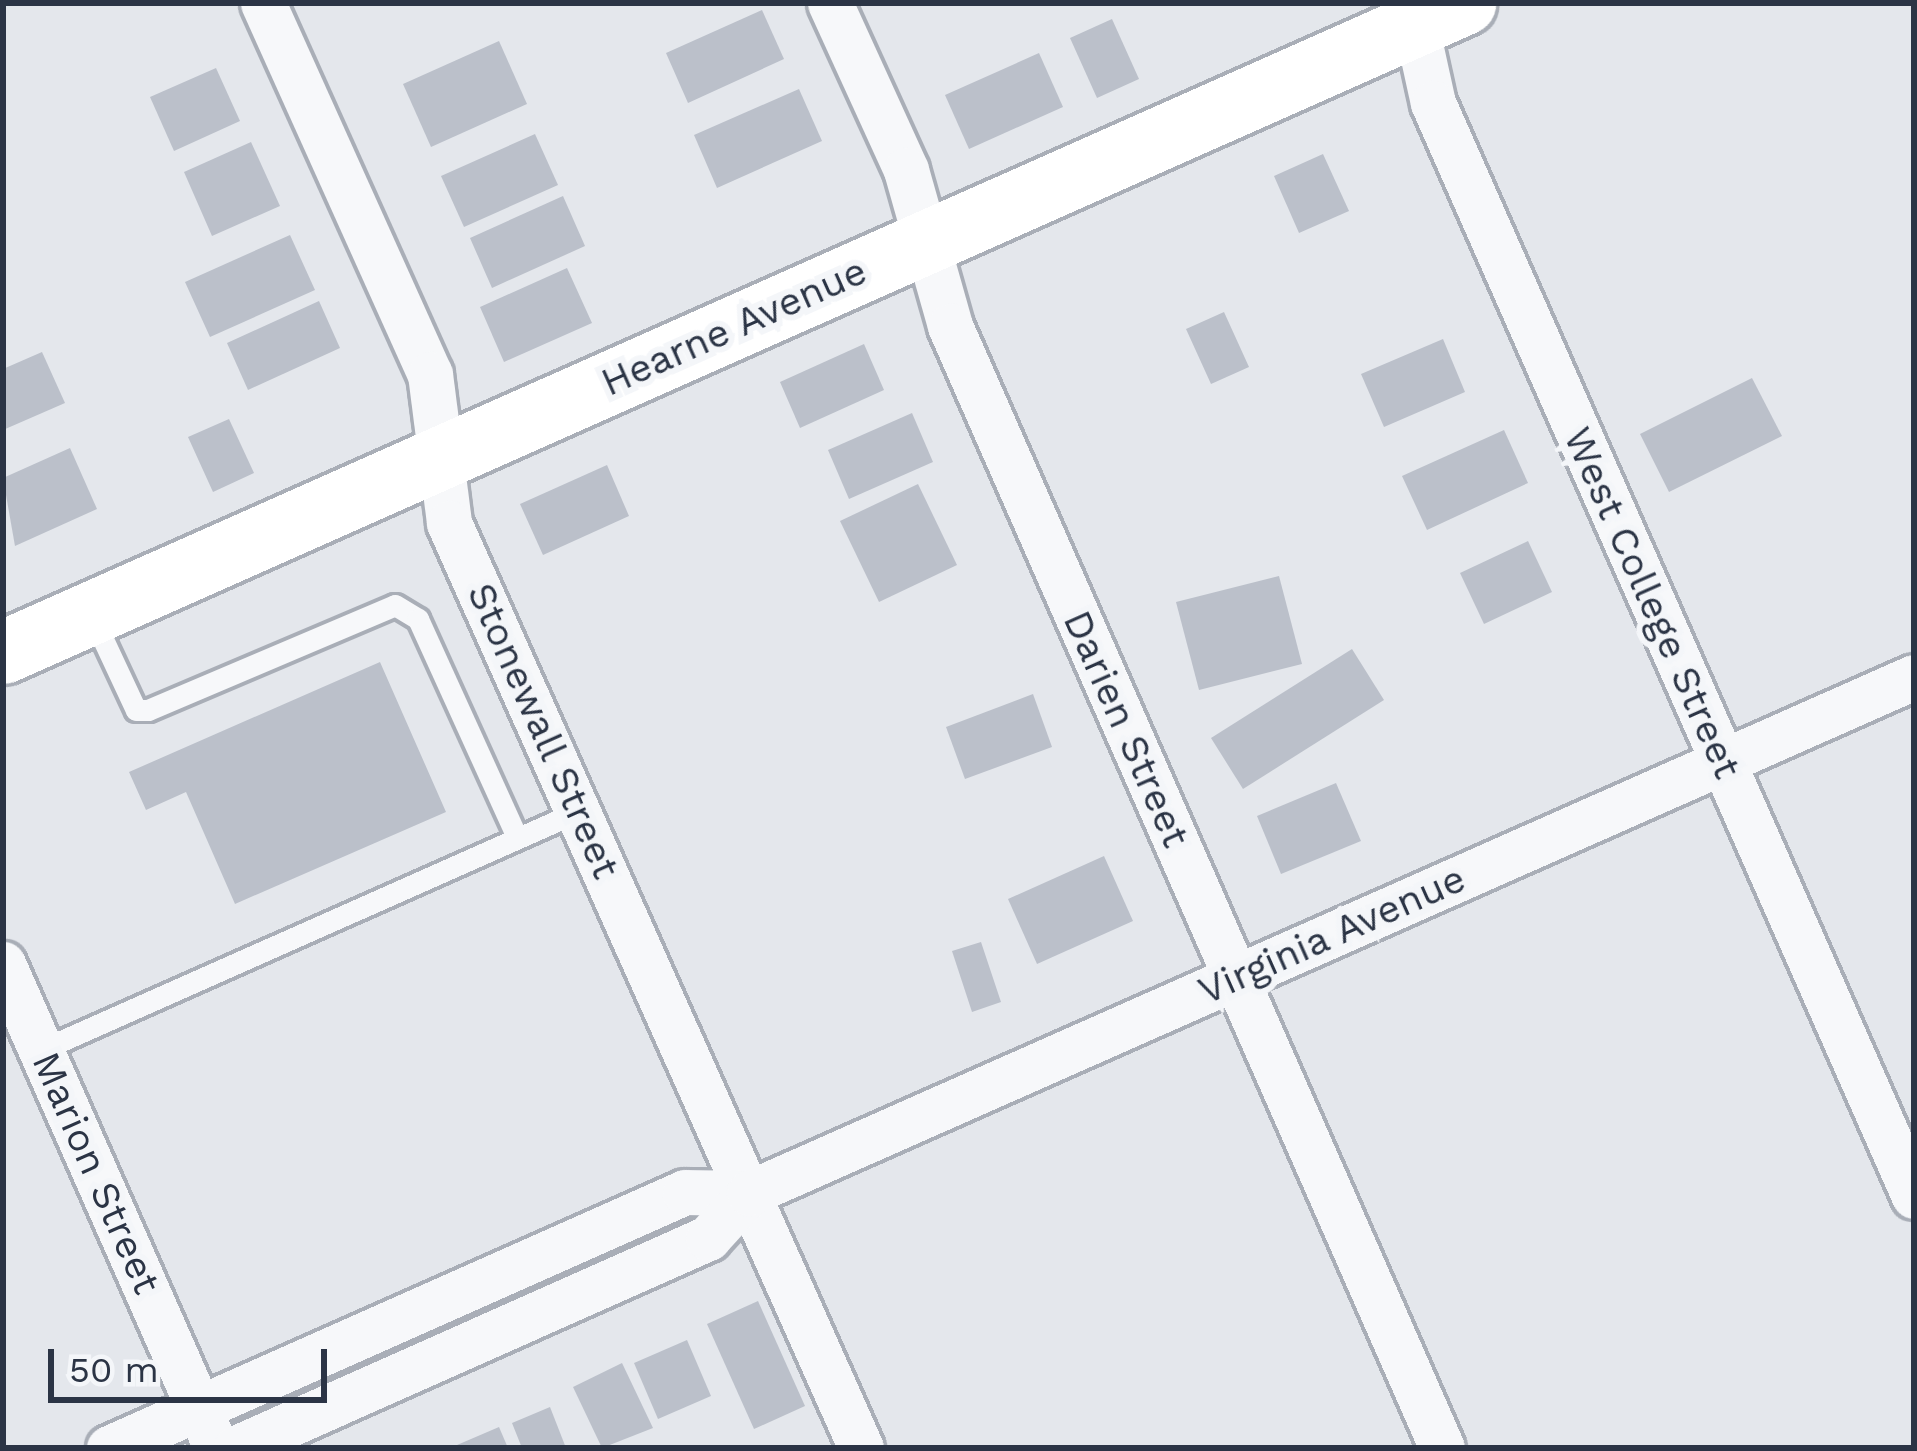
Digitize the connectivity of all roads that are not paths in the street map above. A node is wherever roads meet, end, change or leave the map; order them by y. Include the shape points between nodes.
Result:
1 (263, 3) edge
2 (830, 3) edge
3 (1431, 10) edge
4 (924, 243) junction
5 (443, 457) junction
6 (91, 613) junction
7 (3, 652) edge
8 (1914, 677) edge
9 (1722, 762) junction
10 (579, 811) junction
11 (518, 837) junction
12 (3, 964) edge
13 (1234, 978) junction
14 (41, 1050) junction
15 (749, 1193) junction
16 (1914, 1196) edge
17 (207, 1428) edge
18 (109, 1448) edge
19 (236, 1448) edge
20 (861, 1448) edge
21 (1442, 1448) edge

1 - 5 street, Stonewall Street via 430,374
2 - 4 street, Darien Street via 906,170
3 - 4 main road, Hearne Avenue
3 - 9 street, West College Street via 1433,103
4 - 5 main road, Hearne Avenue
4 - 13 street, Darien Street
5 - 6 main road, Hearne Avenue
5 - 10 street, Stonewall Street via 449,523
6 - 7 main road, Hearne Avenue
6 - 11 lane via 136,710 148,710 395,604 418,619
8 - 9 street, Virginia Avenue
9 - 13 street, Virginia Avenue
9 - 16 street, West College Street
10 - 11 lane
10 - 15 street, Stonewall Street
11 - 14 lane
12 - 14 street, Marion Street
13 - 15 street, Virginia Avenue
13 - 21 street, Darien Street
14 - 17 street, Marion Street
15 - 17 street, Virginia Avenue via 685,1192
15 - 19 street, Virginia Avenue via 708,1238
15 - 20 street, Stonewall Street
17 - 18 street, Virginia Avenue

